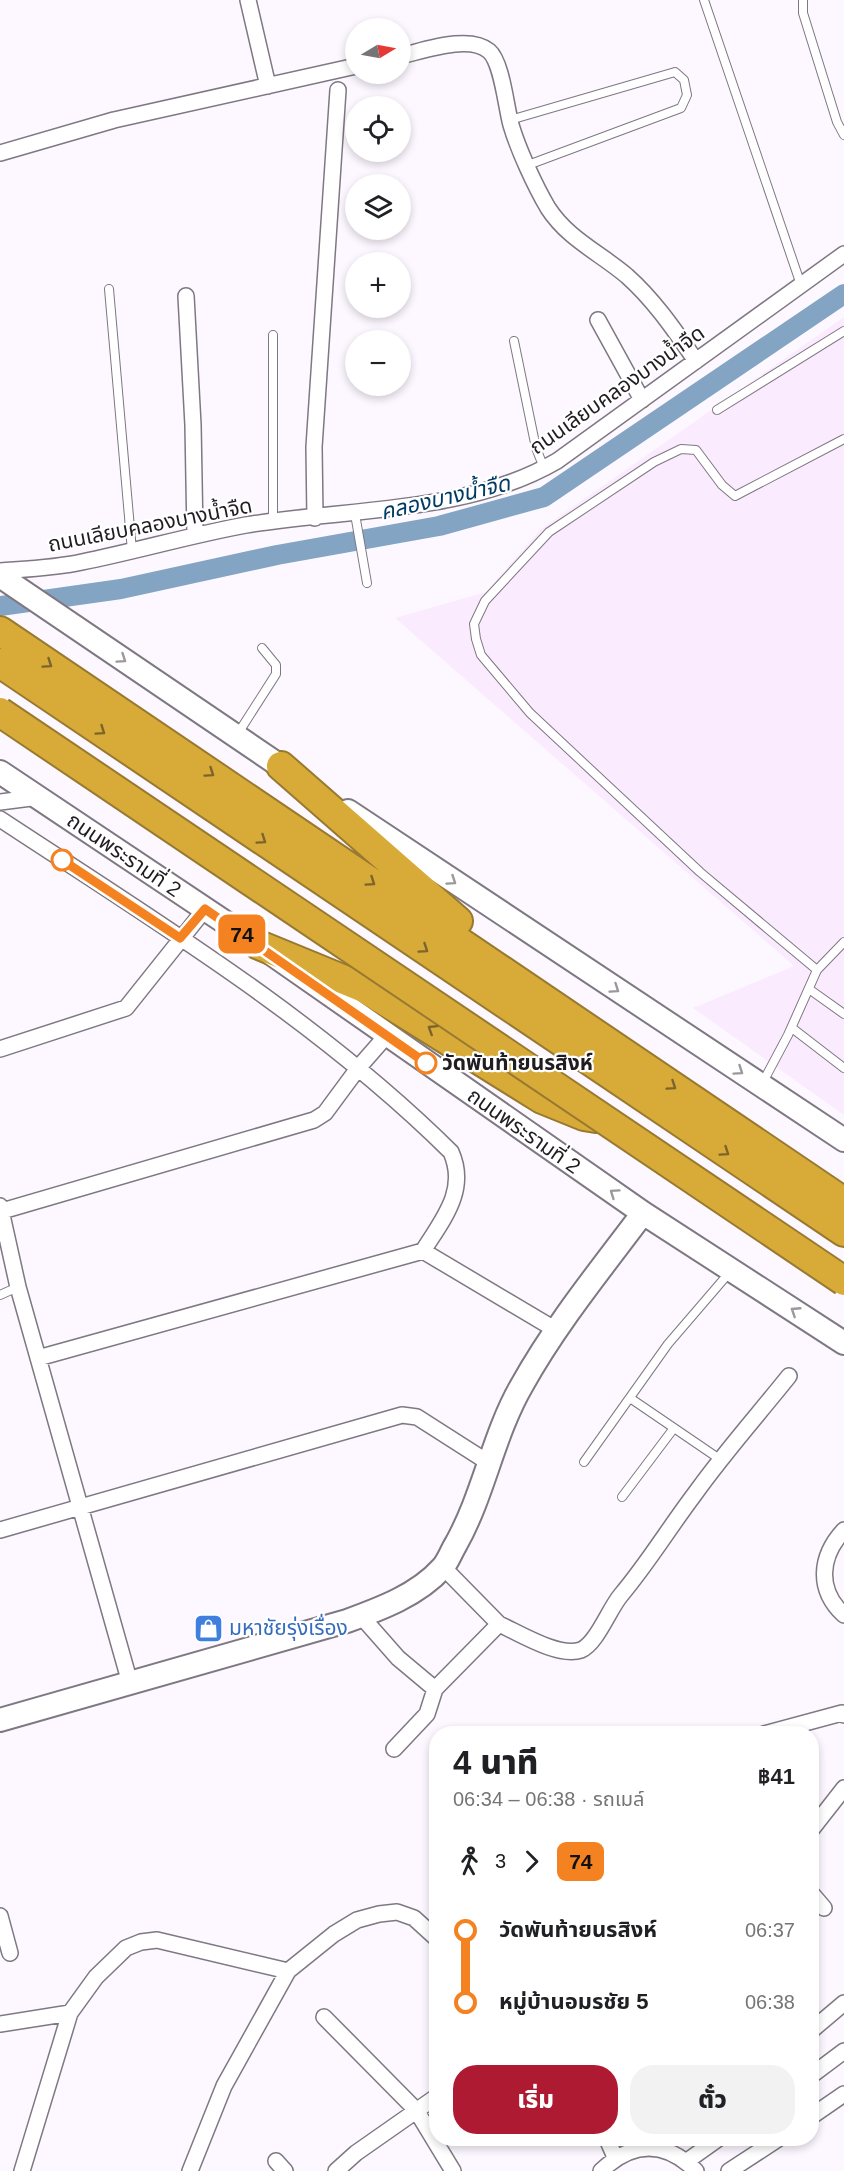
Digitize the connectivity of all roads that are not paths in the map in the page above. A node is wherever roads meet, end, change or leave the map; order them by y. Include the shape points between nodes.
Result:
1 (248, 0) edge
2 (704, 0) edge
3 (803, 0) edge
4 (411, 53) edge
5 (345, 68) edge
6 (268, 86) junction
7 (338, 90) dead end
8 (510, 120) junction
9 (844, 135) edge
10 (0, 153) edge
11 (528, 165) junction
12 (844, 254) edge
13 (801, 285) junction
14 (109, 289) dead end
15 (186, 296) dead end
16 (598, 320) dead end
17 (844, 331) edge
18 (273, 334) dead end
19 (514, 341) dead end
20 (696, 361) junction
21 (642, 400) junction
22 (717, 410) dead end
23 (844, 439) edge
24 (544, 469) junction
25 (355, 514) junction
26 (315, 518) junction
27 (273, 522) junction
28 (195, 535) junction
29 (132, 551) junction
30 (3, 576) edge
31 (367, 582) dead end
32 (0, 631) edge
33 (262, 648) dead end
34 (0, 663) edge
35 (0, 705) edge
36 (0, 712) edge
37 (236, 737) junction
38 (281, 766) junction
39 (0, 772) edge
40 (39, 797) junction
41 (0, 802) edge
42 (0, 819) edge
43 (205, 909) junction
44 (180, 938) junction
45 (844, 942) edge
46 (259, 945) junction
47 (817, 970) junction
48 (809, 989) junction
49 (844, 1014) edge
50 (792, 1028) junction
51 (387, 1035) junction
52 (0, 1049) edge
53 (632, 1059) junction
54 (359, 1067) junction
55 (844, 1068) edge
56 (761, 1086) junction
57 (613, 1116) junction
58 (844, 1140) edge
59 (844, 1202) edge
60 (1, 1209) edge
61 (643, 1213) junction
62 (844, 1232) edge
63 (423, 1251) junction
64 (732, 1270) junction
65 (844, 1272) edge
66 (844, 1281) edge
67 (18, 1287) junction
68 (0, 1295) edge
69 (556, 1330) junction
70 (844, 1343) edge
71 (38, 1358) junction
72 (789, 1377) dead end
73 (630, 1398) junction
74 (674, 1428) junction
75 (721, 1460) junction
76 (585, 1462) dead end
77 (489, 1463) junction
78 (622, 1497) dead end
79 (81, 1508) junction
80 (0, 1530) edge
81 (844, 1530) edge
82 (443, 1567) junction
83 (361, 1616) junction
84 (844, 1616) edge
85 (499, 1624) junction
86 (130, 1683) junction
87 (435, 1689) junction
88 (844, 1715) edge
89 (0, 1720) edge
90 (792, 1726) edge
91 (394, 1749) dead end
92 (844, 1788) edge
93 (819, 1820) edge
94 (819, 1902) edge
95 (824, 1908) dead end
96 (0, 1916) edge
97 (429, 1932) edge
98 (10, 1953) edge
99 (288, 1971) junction
100 (844, 2003) edge
101 (70, 2013) junction
102 (324, 2018) dead end
103 (0, 2024) edge
104 (819, 2024) edge
105 (844, 2051) edge
106 (819, 2069) edge
107 (844, 2094) edge
108 (429, 2102) edge
109 (416, 2110) junction
110 (819, 2111) edge
111 (429, 2131) edge
112 (438, 2146) edge
113 (610, 2146) edge
114 (711, 2146) edge
115 (767, 2146) edge
116 (615, 2157) junction
117 (692, 2166) edge
118 (22, 2171) edge
119 (190, 2171) edge
120 (336, 2171) edge
121 (453, 2171) edge
122 (601, 2171) edge
123 (729, 2171) edge

1 - 6 street
2 - 13 lane
3 - 9 lane
4 - 8 street via 442,45 480,46 490,52
5 - 6 street
6 - 10 street via 114,120
7 - 26 street via 314,447
8 - 11 street
8 - 11 lane via 675,72 684,80 687,95 681,108
11 - 20 street via 548,208 565,229 627,276 661,310
12 - 13 street, ถนนเลียบคลองบางน้ำจืด
13 - 20 street, ถนนเลียบคลองบางน้ำจืด
14 - 29 lane
15 - 28 street
16 - 21 street
17 - 22 lane
18 - 27 lane
19 - 24 lane
20 - 21 street, ถนนเลียบคลองบางน้ำจืด
21 - 24 street, ถนนเลียบคลองบางน้ำจืด
23 - 47 lane via 735,495 722,485 696,450 681,449 654,462 549,532 485,601 474,624 481,655 530,713 700,872
24 - 25 street, ถนนเลียบคลองบางน้ำจืด via 466,495
25 - 26 street, ถนนเลียบคลองบางน้ำจืด
25 - 31 lane
26 - 27 street, ถนนเลียบคลองบางน้ำจืด
27 - 28 street, ถนนเลียบคลองบางน้ำจืด
28 - 29 street, ถนนเลียบคลองบางน้ำจืด
29 - 30 street, ถนนเลียบคลองบางน้ำจืด
30 -> 37 main road
32 -> 53 highway
33 - 37 lane via 276,665 276,675
34 -> 62 highway
35 - 57 highway
36 - 66 highway, bridge
37 - 38 main road
38 - 53 highway via 430,899
38 -> 56 main road
39 - 40 main road, ถนนพระรามที่ 2
40 - 41 street
40 - 43 main road, ถนนพระรามที่ 2
42 - 44 street
43 - 44 street
43 - 46 main road, ถนนพระรามที่ 2
44 - 52 street via 126,1008
44 - 54 street
45 - 47 lane
46 - 51 main road, ถนนพระรามที่ 2
57 -> 46 highway via 585,1116 542,1099 364,988
47 - 48 lane
48 - 49 lane
48 - 50 lane
50 - 55 lane
50 - 56 lane
51 - 54 street
61 -> 51 main road, ถนนพระรามที่ 2
53 -> 59 highway
54 - 60 street via 325,1113 314,1120
54 - 63 street via 451,1152 457,1167 453,1204
56 - 58 main road
57 - 65 highway
60 - 67 street
61 - 64 main road, ถนนพระรามที่ 2
61 - 69 main road
63 - 69 street
63 - 71 street
70 -> 64 main road, ถนนพระรามที่ 2
64 - 73 lane via 668,1344
67 - 68 lane
67 - 71 street
69 - 77 main road via 521,1386
71 - 79 street
72 - 75 street
73 - 74 lane
73 - 76 lane
74 - 75 lane
74 - 78 lane
75 - 85 street via 614,1604 590,1644 575,1651 545,1646
77 - 79 street via 417,1417 402,1415
77 - 82 main road via 478,1497
79 - 80 street
79 - 86 street
81 - 84 street via 824,1572 825,1592
82 - 83 main road via 422,1585
82 - 85 street
83 - 86 main road
83 - 87 street via 398,1658
85 - 87 street
86 - 89 main road
87 - 91 street via 427,1714
88 - 90 street via 833,1714
92 - 93 street
94 - 95 street
96 - 98 street
97 - 99 street via 414,1918 397,1912 357,1920
99 - 101 street via 157,1940 141,1942 126,1948 96,1977
99 - 119 street via 224,2086
100 - 104 street
101 - 103 street
101 - 118 street
102 - 109 street
105 - 106 street
107 - 110 street
108 - 109 street
109 - 111 street
109 - 120 street
112 - 121 street
113 - 116 street
114 - 117 street
115 - 123 street
116 - 117 street via 631,2150 666,2150
116 - 122 street

